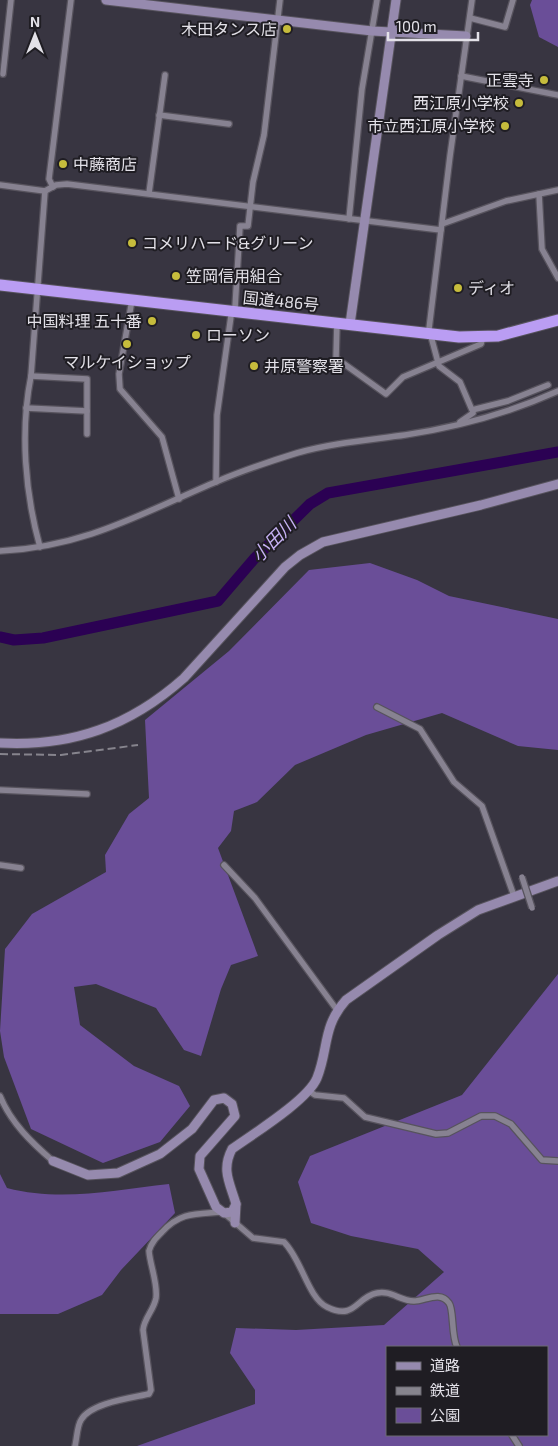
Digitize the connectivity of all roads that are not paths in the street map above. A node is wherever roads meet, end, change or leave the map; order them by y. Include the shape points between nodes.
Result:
1 (11, 0) edge
2 (71, 0) edge
3 (106, 0) edge
4 (280, 0) edge
5 (377, 0) edge
6 (396, 0) edge
7 (472, 0) edge
8 (513, 0) edge
9 (169, 3) edge
10 (470, 18) junction
11 (278, 20) junction
12 (372, 31) junction
13 (392, 32) junction
14 (466, 36) junction
15 (4, 74) dead end
16 (165, 75) dead end
17 (461, 76) junction
18 (558, 95) edge
19 (159, 116) junction
20 (229, 124) dead end
21 (0, 185) edge
22 (53, 187) junction
23 (558, 190) edge
24 (45, 191) junction
25 (149, 193) junction
26 (539, 194) junction
27 (250, 206) junction
28 (349, 218) junction
29 (364, 220) junction
30 (442, 227) junction
31 (558, 278) edge
32 (0, 285) edge
33 (38, 290) junction
34 (132, 300) junction
35 (233, 312) junction
36 (558, 320) edge
37 (336, 323) junction
38 (350, 324) junction
39 (431, 334) junction
40 (482, 337) junction
41 (437, 363) junction
42 (31, 376) junction
43 (548, 385) dead end
44 (558, 391) edge
45 (529, 392) junction
46 (548, 396) junction
47 (26, 408) junction
48 (87, 411) junction
49 (472, 412) junction
50 (490, 417) junction
51 (458, 425) junction
52 (87, 434) dead end
53 (216, 482) junction
54 (558, 484) edge
55 (179, 498) junction
56 (40, 547) junction
57 (0, 551) edge
58 (377, 707) dead end
59 (0, 743) edge
60 (0, 790) edge
61 (87, 794) dead end
62 (0, 865) edge
63 (224, 865) dead end
64 (21, 868) dead end
65 (522, 877) dead end
66 (558, 881) edge
67 (514, 896) junction
68 (532, 908) dead end
69 (337, 1010) junction
70 (309, 1091) junction
71 (0, 1096) edge
72 (53, 1161) joint
73 (558, 1162) edge
74 (236, 1204) junction
75 (222, 1212) junction
76 (236, 1223) junction
77 (457, 1346) edge
78 (75, 1446) edge

1 - 15 street
2 - 22 street via 49,179
3 - 9 street
4 - 11 street
5 - 12 street
6 - 13 street
7 - 10 street
8 - 10 street via 504,27
9 - 11 street
10 - 14 street
11 - 12 street
11 - 27 street via 264,135
12 - 13 street
12 - 28 street via 355,143
13 - 14 street
13 - 29 street
14 - 17 street
16 - 19 street
17 - 18 street
17 - 30 street
19 - 20 street
19 - 25 street
21 - 24 street
22 - 24 street
22 - 25 street via 67,184
23 - 26 street
24 - 33 street
25 - 27 street
26 - 30 street via 506,201
26 - 31 street via 542,249
27 - 28 street
27 - 35 street via 248,226 240,226
28 - 29 street
29 - 30 street
29 - 38 street
30 - 39 street via 429,329
32 - 33 highway, 国道486号
33 - 34 highway, 国道486号
33 - 42 street
34 - 35 highway, 国道486号
34 - 55 street via 119,374 120,388 160,432
35 - 37 highway, 国道486号
35 - 53 street via 217,415
36 - 40 highway, 国道486号 via 517,332
37 - 38 highway, 国道486号
37 - 41 street via 336,358 386,394 403,377
38 - 39 highway, 国道486号
39 - 40 highway, 国道486号
39 - 41 street
40 - 41 street via 481,344
41 - 49 street via 460,382
42 - 47 street
42 - 48 street via 87,379
43 - 45 street
44 - 46 street
45 - 46 street
45 - 49 street
46 - 50 street
47 - 48 street
47 - 56 street via 28,488
48 - 52 street
49 - 50 street
49 - 51 street
50 - 51 street
51 - 53 street via 316,449
53 - 55 street
54 - 59 street via 481,506 323,542 285,567 184,678 142,710 81,737 49,743
55 - 56 street via 105,531
56 - 57 street
58 - 67 street via 420,729 454,782 482,806
60 - 61 street
62 - 64 street
63 - 69 street via 255,898
65 - 68 street, bridge
66 - 67 street
67 - 69 street via 478,910 438,935 346,1000
69 - 70 street via 328,1030 317,1078
70 - 73 street via 316,1095 344,1098 365,1117 436,1134 448,1133 481,1116 495,1116 511,1124 542,1160
70 - 74 street via 232,1150 226,1162 227,1176
71 - 72 street via 11,1117 32,1143
72 - 75 street via 88,1174 118,1172 160,1154 192,1129 214,1100 224,1098 232,1104 235,1116 200,1156 199,1169 213,1201
74 - 75 street via 232,1212
74 - 76 street
75 - 76 street
75 - 78 street via 182,1216 151,1244 149,1256 156,1295 143,1330 151,1390 148,1394 87,1412 80,1420
76 - 77 street via 253,1238 284,1242 292,1250 317,1300 336,1311 346,1312 368,1296 382,1292 416,1301 435,1296 443,1298 450,1303

